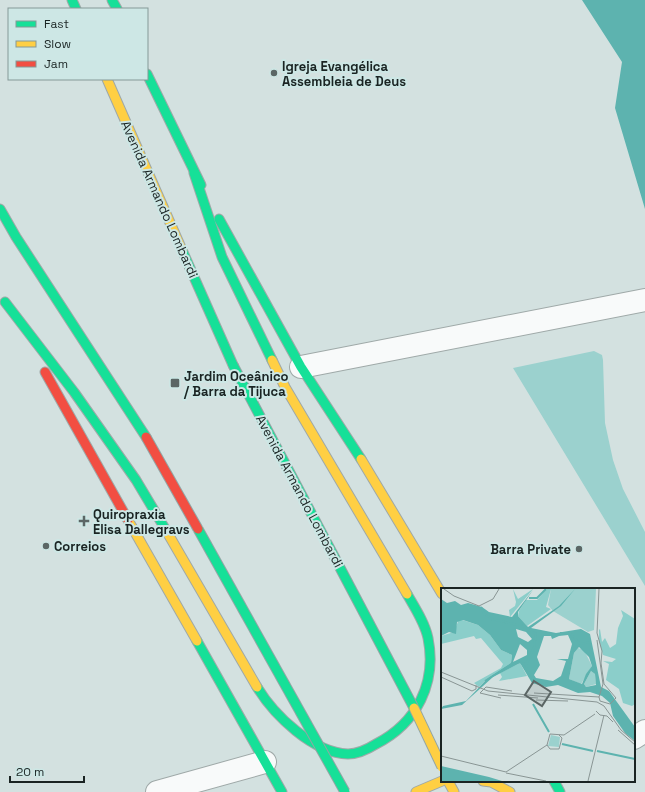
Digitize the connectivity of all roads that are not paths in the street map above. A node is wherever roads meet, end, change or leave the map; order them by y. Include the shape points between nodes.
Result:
1 (148, 76) edge
2 (107, 80) edge
3 (194, 172) junction
4 (0, 209) edge
5 (0, 293) edge
6 (645, 300) edge
7 (5, 302) junction
8 (301, 367) junction
9 (441, 592) edge
10 (645, 731) edge
11 (635, 737) edge
12 (265, 762) junction
13 (441, 765) edge
14 (441, 781) edge
15 (449, 782) edge
16 (491, 782) edge
17 (157, 792) edge
18 (282, 792) edge
19 (345, 792) edge
20 (416, 792) edge
21 (454, 792) edge
22 (510, 792) edge

1 - 3 main road
2 - 13 main road, Avenida Armando Lombardi, bridge via 233,365 418,716
3 - 7 main road via 222,257 285,387 417,612 428,636 432,665 428,689 416,712 397,732 370,748 346,754 318,745 284,720 261,693 136,480 74,392
3 - 8 main road
4 - 19 main road, bridge via 146,437
5 - 7 main road
6 - 8 street
7 - 12 main road
8 - 9 main road via 342,428
10 - 11 street
12 - 17 street
12 - 18 main road
14 - 20 main road
15 - 21 main road
16 - 22 main road

